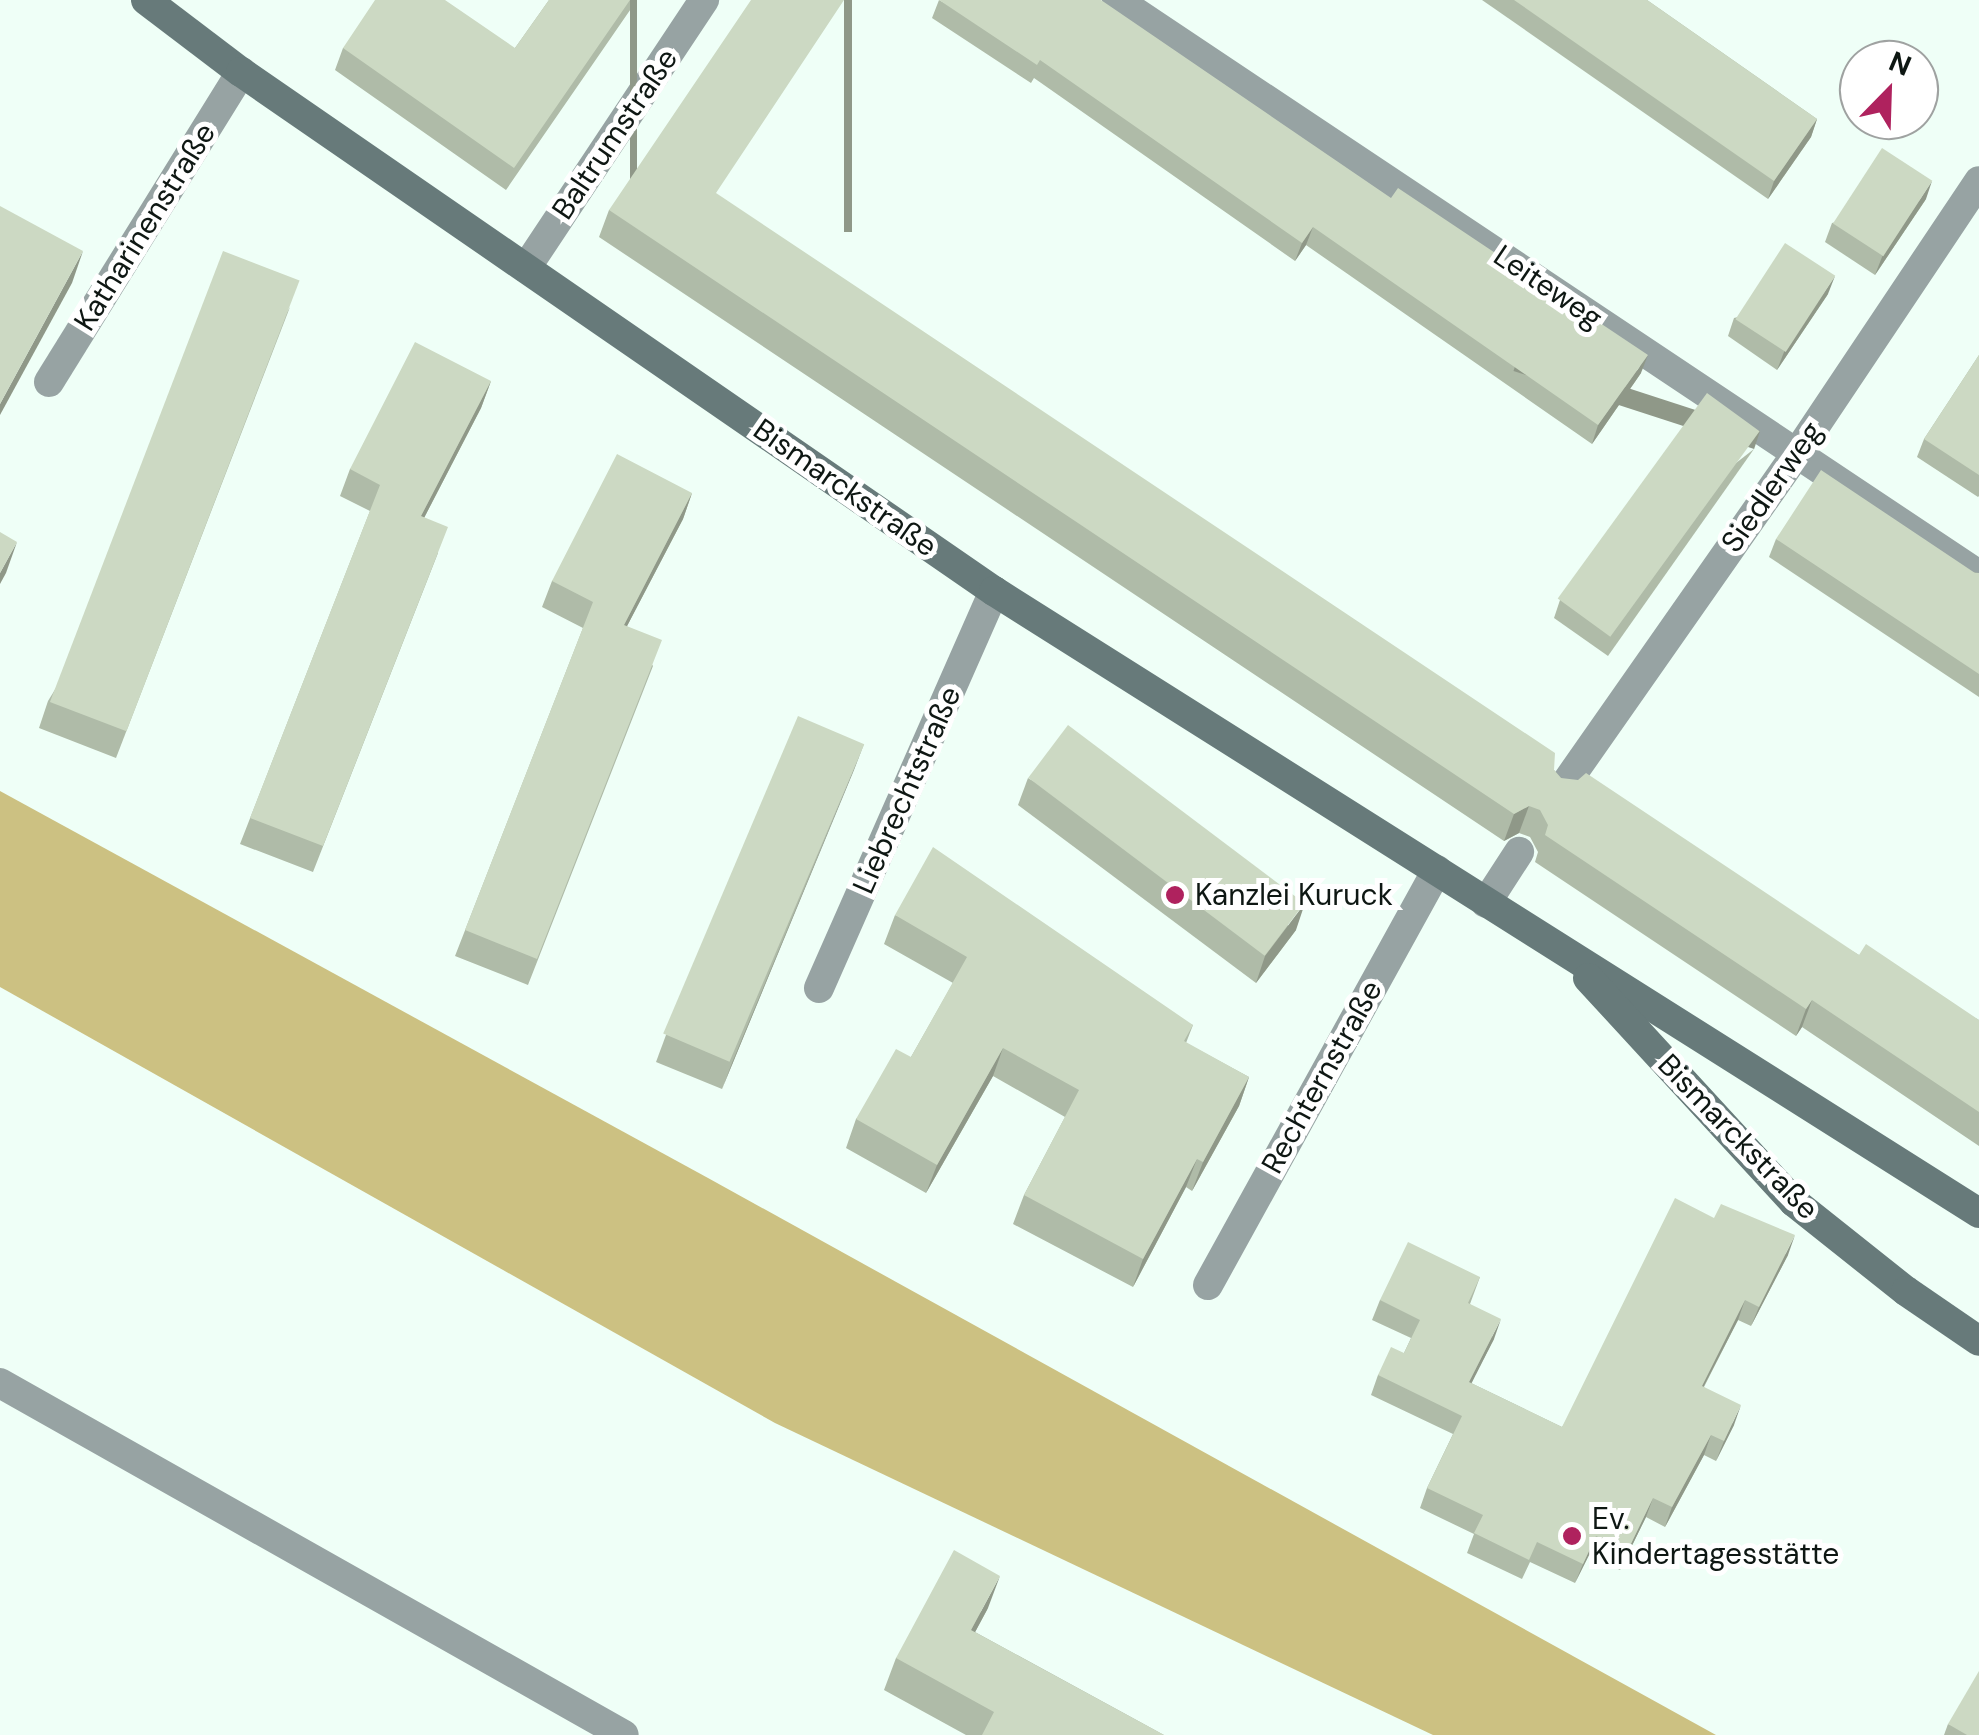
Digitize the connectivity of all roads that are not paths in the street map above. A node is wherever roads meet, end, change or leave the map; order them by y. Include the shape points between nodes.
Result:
1 (146, 0) edge
2 (704, 0) edge
3 (1117, 0) edge
4 (241, 72) junction
5 (1979, 181) edge
6 (526, 268) junction
7 (49, 382) dead end
8 (1797, 453) junction
9 (1979, 575) edge
10 (994, 591) junction
11 (1560, 790) edge
12 (1519, 852) dead end
13 (1437, 870) junction
14 (1486, 903) junction
15 (1562, 950) junction
16 (819, 988) dead end
17 (1979, 1214) edge
18 (1208, 1285) dead end
19 (1979, 1341) edge
20 (0, 1383) edge
21 (624, 1735) edge

1 - 4 main road, Bismarckstraße
2 - 6 street, Baltrumstraße
3 - 8 street, Leiteweg
4 - 6 main road, Bismarckstraße
4 - 7 street, Katharinenstraße
5 - 8 street, Siedlerweg
6 - 10 main road, Bismarckstraße
8 - 9 street, Leiteweg
8 - 11 street, Siedlerweg
10 - 13 main road, Bismarckstraße
10 - 16 street, Liebrechtstraße
12 - 14 street
13 - 14 main road, Bismarckstraße
13 - 18 street, Rechternstraße
14 - 15 main road, Bismarckstraße
15 - 17 main road, Bismarckstraße
15 - 19 main road, Bismarckstraße via 1794,1202
20 - 21 street

